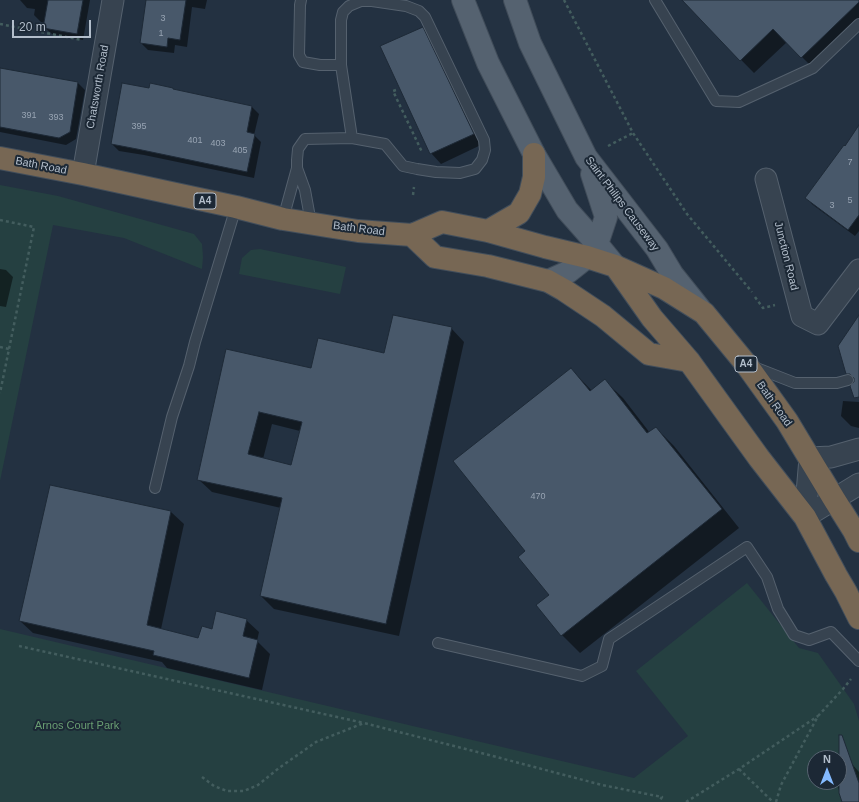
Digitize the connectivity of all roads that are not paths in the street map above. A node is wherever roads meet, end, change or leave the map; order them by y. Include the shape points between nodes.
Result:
1 (113, 0) edge
2 (301, 0) edge
3 (463, 0) edge
4 (515, 0) edge
5 (655, 0) edge
6 (859, 24) edge
7 (341, 65) junction
8 (352, 138) junction
9 (534, 154) junction
10 (586, 157) junction
11 (0, 158) edge
12 (297, 168) junction
13 (83, 174) junction
14 (766, 178) dead end
15 (236, 207) junction
16 (283, 219) junction
17 (311, 223) junction
18 (488, 231) junction
19 (412, 235) junction
20 (592, 250) junction
21 (615, 266) junction
22 (859, 270) edge
23 (548, 281) junction
24 (704, 313) junction
25 (689, 361) junction
26 (746, 364) junction
27 (848, 380) dead end
28 (859, 449) edge
29 (810, 458) junction
30 (859, 484) edge
31 (155, 488) dead end
32 (834, 499) junction
33 (805, 517) junction
34 (859, 541) edge
35 (859, 618) edge
36 (438, 643) dead end
37 (859, 661) edge

1 - 13 street, Chatsworth Road
2 - 7 lane via 299,55 303,62
3 - 9 main road via 488,63
4 - 10 main road, Saint Philips Causeway via 530,43
5 - 6 lane via 716,101 739,102 813,68
7 - 8 lane
7 - 8 lane via 341,20 343,12 349,6 361,1 379,2 406,6 418,11 425,17 484,140 485,150 482,160 475,169 460,173 436,172 403,166 385,144
8 - 12 lane via 305,139 298,150
9 - 18 highway via 534,177 530,194 519,213
9 - 20 main road
10 - 20 main road via 606,217
10 - 24 main road, Saint Philips Causeway
11 - 13 highway, Bath Road / A4
12 - 16 lane
12 - 17 lane via 305,190
13 - 15 highway, Bath Road / A4
14 - 22 street, Junction Road via 802,316 818,324
15 - 16 highway, Bath Road / A4
15 - 31 lane via 172,417
16 - 17 highway, Bath Road / A4
17 - 19 highway, Bath Road / A4
18 - 19 highway, A4 via 442,222
18 - 20 highway, A4 via 545,247
19 - 23 highway via 435,257 488,266
20 - 21 highway, A4
20 - 23 main road via 568,272
21 - 24 highway, Bath Road / A4 via 664,288
21 - 25 highway via 652,318
23 - 25 highway via 603,316 649,354
24 - 26 highway, Bath Road / A4
25 - 33 highway
26 - 27 lane via 795,383 837,383
26 - 29 highway, Bath Road / A4
28 - 29 street via 831,458
29 - 32 highway, Bath Road / A4
29 - 33 street
30 - 32 street
32 - 33 street
32 - 34 highway, Bath Road / A4
33 - 35 highway
36 - 37 lane via 582,676 602,666 609,639 747,547 767,577 778,610 794,635 809,640 831,632

